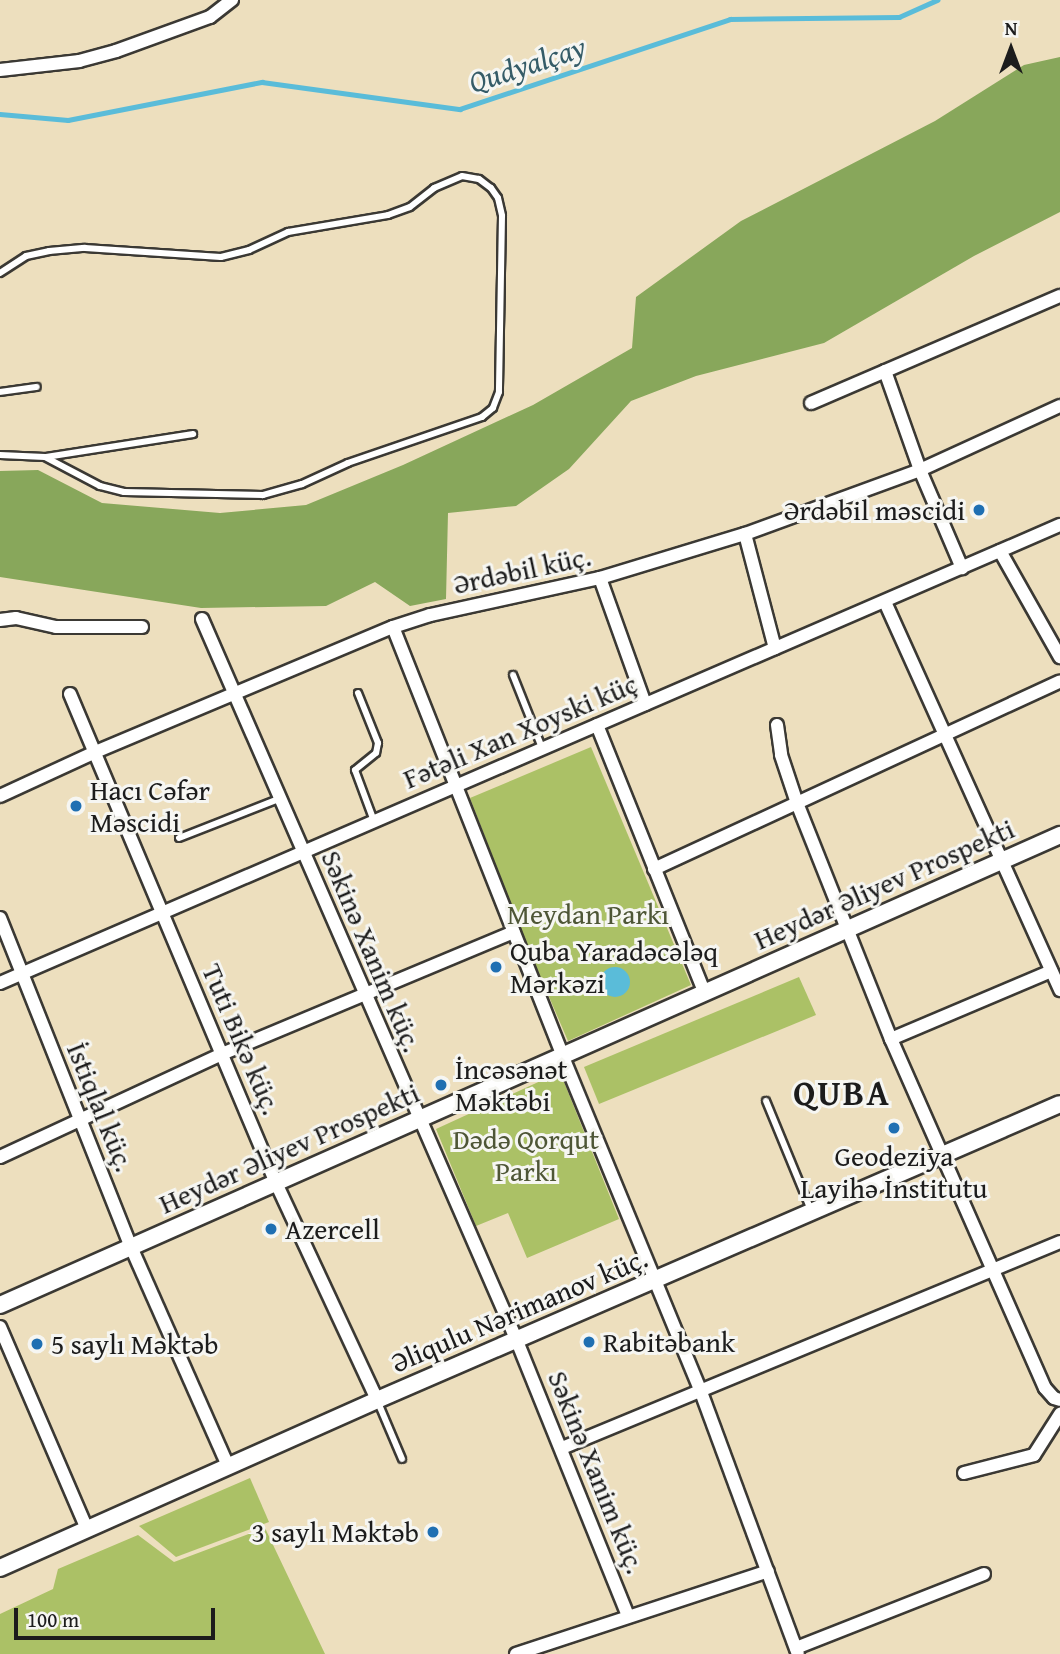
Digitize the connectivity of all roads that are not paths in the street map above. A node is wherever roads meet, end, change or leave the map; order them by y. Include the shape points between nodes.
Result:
1 (232, 0) edge
2 (0, 70) edge
3 (0, 273) edge
4 (1060, 296) edge
5 (885, 371) junction
6 (37, 387) dead end
7 (0, 392) edge
8 (811, 403) dead end
9 (1060, 406) edge
10 (193, 434) dead end
11 (0, 455) edge
12 (45, 457) junction
13 (920, 470) junction
14 (1060, 525) edge
15 (745, 534) junction
16 (1000, 551) junction
17 (962, 568) junction
18 (600, 578) junction
19 (885, 602) junction
20 (0, 620) edge
21 (202, 620) dead end
22 (142, 627) dead end
23 (393, 627) junction
24 (775, 648) junction
25 (1060, 657) edge
26 (513, 675) dead end
27 (1060, 681) edge
28 (235, 692) junction
29 (358, 693) dead end
30 (70, 694) dead end
31 (645, 704) junction
32 (777, 724) dead end
33 (597, 725) junction
34 (943, 734) junction
35 (542, 748) junction
36 (93, 753) junction
37 (455, 786) junction
38 (0, 796) edge
39 (281, 798) junction
40 (797, 803) junction
41 (374, 821) junction
42 (1060, 835) edge
43 (179, 838) dead end
44 (303, 852) junction
45 (1002, 860) junction
46 (654, 869) junction
47 (160, 914) junction
48 (0, 918) edge
49 (847, 929) junction
50 (513, 932) junction
51 (1051, 971) junction
52 (22, 974) junction
53 (0, 983) edge
54 (1060, 990) edge
55 (705, 993) junction
56 (366, 994) junction
57 (891, 1039) junction
58 (222, 1054) junction
59 (563, 1057) junction
60 (766, 1101) dead end
61 (1060, 1104) edge
62 (80, 1120) junction
63 (418, 1120) junction
64 (942, 1155) junction
65 (0, 1157) edge
66 (276, 1183) junction
67 (811, 1212) junction
68 (1060, 1242) edge
69 (131, 1247) junction
70 (993, 1270) junction
71 (655, 1280) junction
72 (0, 1305) edge
73 (0, 1327) edge
74 (516, 1341) junction
75 (701, 1392) junction
76 (1060, 1399) edge
77 (377, 1400) junction
78 (1060, 1414) edge
79 (562, 1448) junction
80 (402, 1459) dead end
81 (228, 1466) junction
82 (964, 1473) dead end
83 (87, 1529) junction
84 (0, 1568) edge
85 (768, 1571) junction
86 (984, 1574) dead end
87 (628, 1616) junction
88 (797, 1651) edge
89 (516, 1654) edge

1 - 2 street via 210,17 116,51 79,61
3 - 12 lane via 26,256 85,248 222,257 288,232 388,215 462,176 479,179 498,198 502,216 499,392 493,408 482,417 263,495 124,492 100,486
4 - 5 street
5 - 8 street
5 - 13 street
6 - 7 lane
9 - 13 street, Ərdəbil küç.
10 - 12 lane
11 - 12 lane
13 - 15 street, Ərdəbil küç.
13 - 17 street
14 - 16 street, Fətəli Xan Xoyski küç
15 - 18 street, Ərdəbil küç.
15 - 24 street
16 - 17 street, Fətəli Xan Xoyski küç
16 - 25 street
17 - 19 street, Fətəli Xan Xoyski küç
18 - 23 street, Ərdəbil küç.
18 - 31 street
19 - 24 street, Fətəli Xan Xoyski küç
19 - 34 street
20 - 22 street via 16,618 56,627
21 - 28 street, Səkinə Xanim küç.
23 - 28 street, Ərdəbil küç.
23 - 37 street
24 - 31 street, Fətəli Xan Xoyski küç
26 - 35 lane
27 - 34 street
28 - 36 street, Ərdəbil küç.
28 - 39 street, Səkinə Xanim küç.
29 - 41 lane via 378,743 376,753 355,770
30 - 36 street, Tuti Bikə küç.
31 - 33 street, Fətəli Xan Xoyski küç
32 - 40 street via 781,755
33 - 35 street, Fətəli Xan Xoyski küç
33 - 46 street
34 - 40 street
34 - 45 street
35 - 37 street, Fətəli Xan Xoyski küç
36 - 38 street, Ərdəbil küç.
36 - 47 street, Tuti Bikə küç.
37 - 41 street, Fətəli Xan Xoyski küç
37 - 50 street
39 - 43 lane
39 - 44 street, Səkinə Xanim küç.
40 - 46 street
40 - 49 street
41 - 44 street, Fətəli Xan Xoyski küç
42 - 45 street, Heydər Əliyev Prospekti
44 - 47 street, Fətəli Xan Xoyski küç
44 - 56 street, Səkinə Xanim küç.
45 - 49 street, Heydər Əliyev Prospekti
45 - 51 street
46 - 55 street
47 - 52 street, Fətəli Xan Xoyski küç
47 - 58 street, Tuti Bikə küç.
48 - 52 street, İstiqlal küç.
49 - 55 street, Heydər Əliyev Prospekti
49 - 57 street
50 - 56 street
50 - 59 street
51 - 54 street
51 - 57 street
52 - 53 street, Fətəli Xan Xoyski küç
52 - 62 street, İstiqlal küç.
55 - 59 street, Heydər Əliyev Prospekti
56 - 58 street
56 - 63 street, Səkinə Xanim küç.
57 - 64 street
58 - 62 street
58 - 66 street, Tuti Bikə küç.
59 - 63 street, Heydər Əliyev Prospekti
59 - 71 street
60 - 67 lane
61 - 64 street, Əliqulu Nərimanov küç.
62 - 65 street
62 - 69 street, İstiqlal küç.
63 - 66 street, Heydər Əliyev Prospekti
63 - 74 street, Səkinə Xanim küç.
64 - 67 street, Əliqulu Nərimanov küç.
64 - 70 street
66 - 69 street, Heydər Əliyev Prospekti
66 - 77 street, Tuti Bikə küç.
67 - 71 street, Əliqulu Nərimanov küç.
68 - 70 street
69 - 72 street, Heydər Əliyev Prospekti
69 - 81 street, İstiqlal küç.
70 - 75 street
70 - 76 street via 1045,1388
71 - 74 street, Əliqulu Nərimanov küç.
71 - 75 street
73 - 83 street
74 - 77 street, Əliqulu Nərimanov küç.
74 - 79 street, Səkinə Xanim küç.
75 - 79 street
75 - 85 street
77 - 80 lane
77 - 81 street, Əliqulu Nərimanov küç.
78 - 82 street via 1034,1455
79 - 87 street, Səkinə Xanim küç.
81 - 83 street, Əliqulu Nərimanov küç.
83 - 84 street, Əliqulu Nərimanov küç.
85 - 87 street
85 - 88 street
86 - 88 street
87 - 89 street

